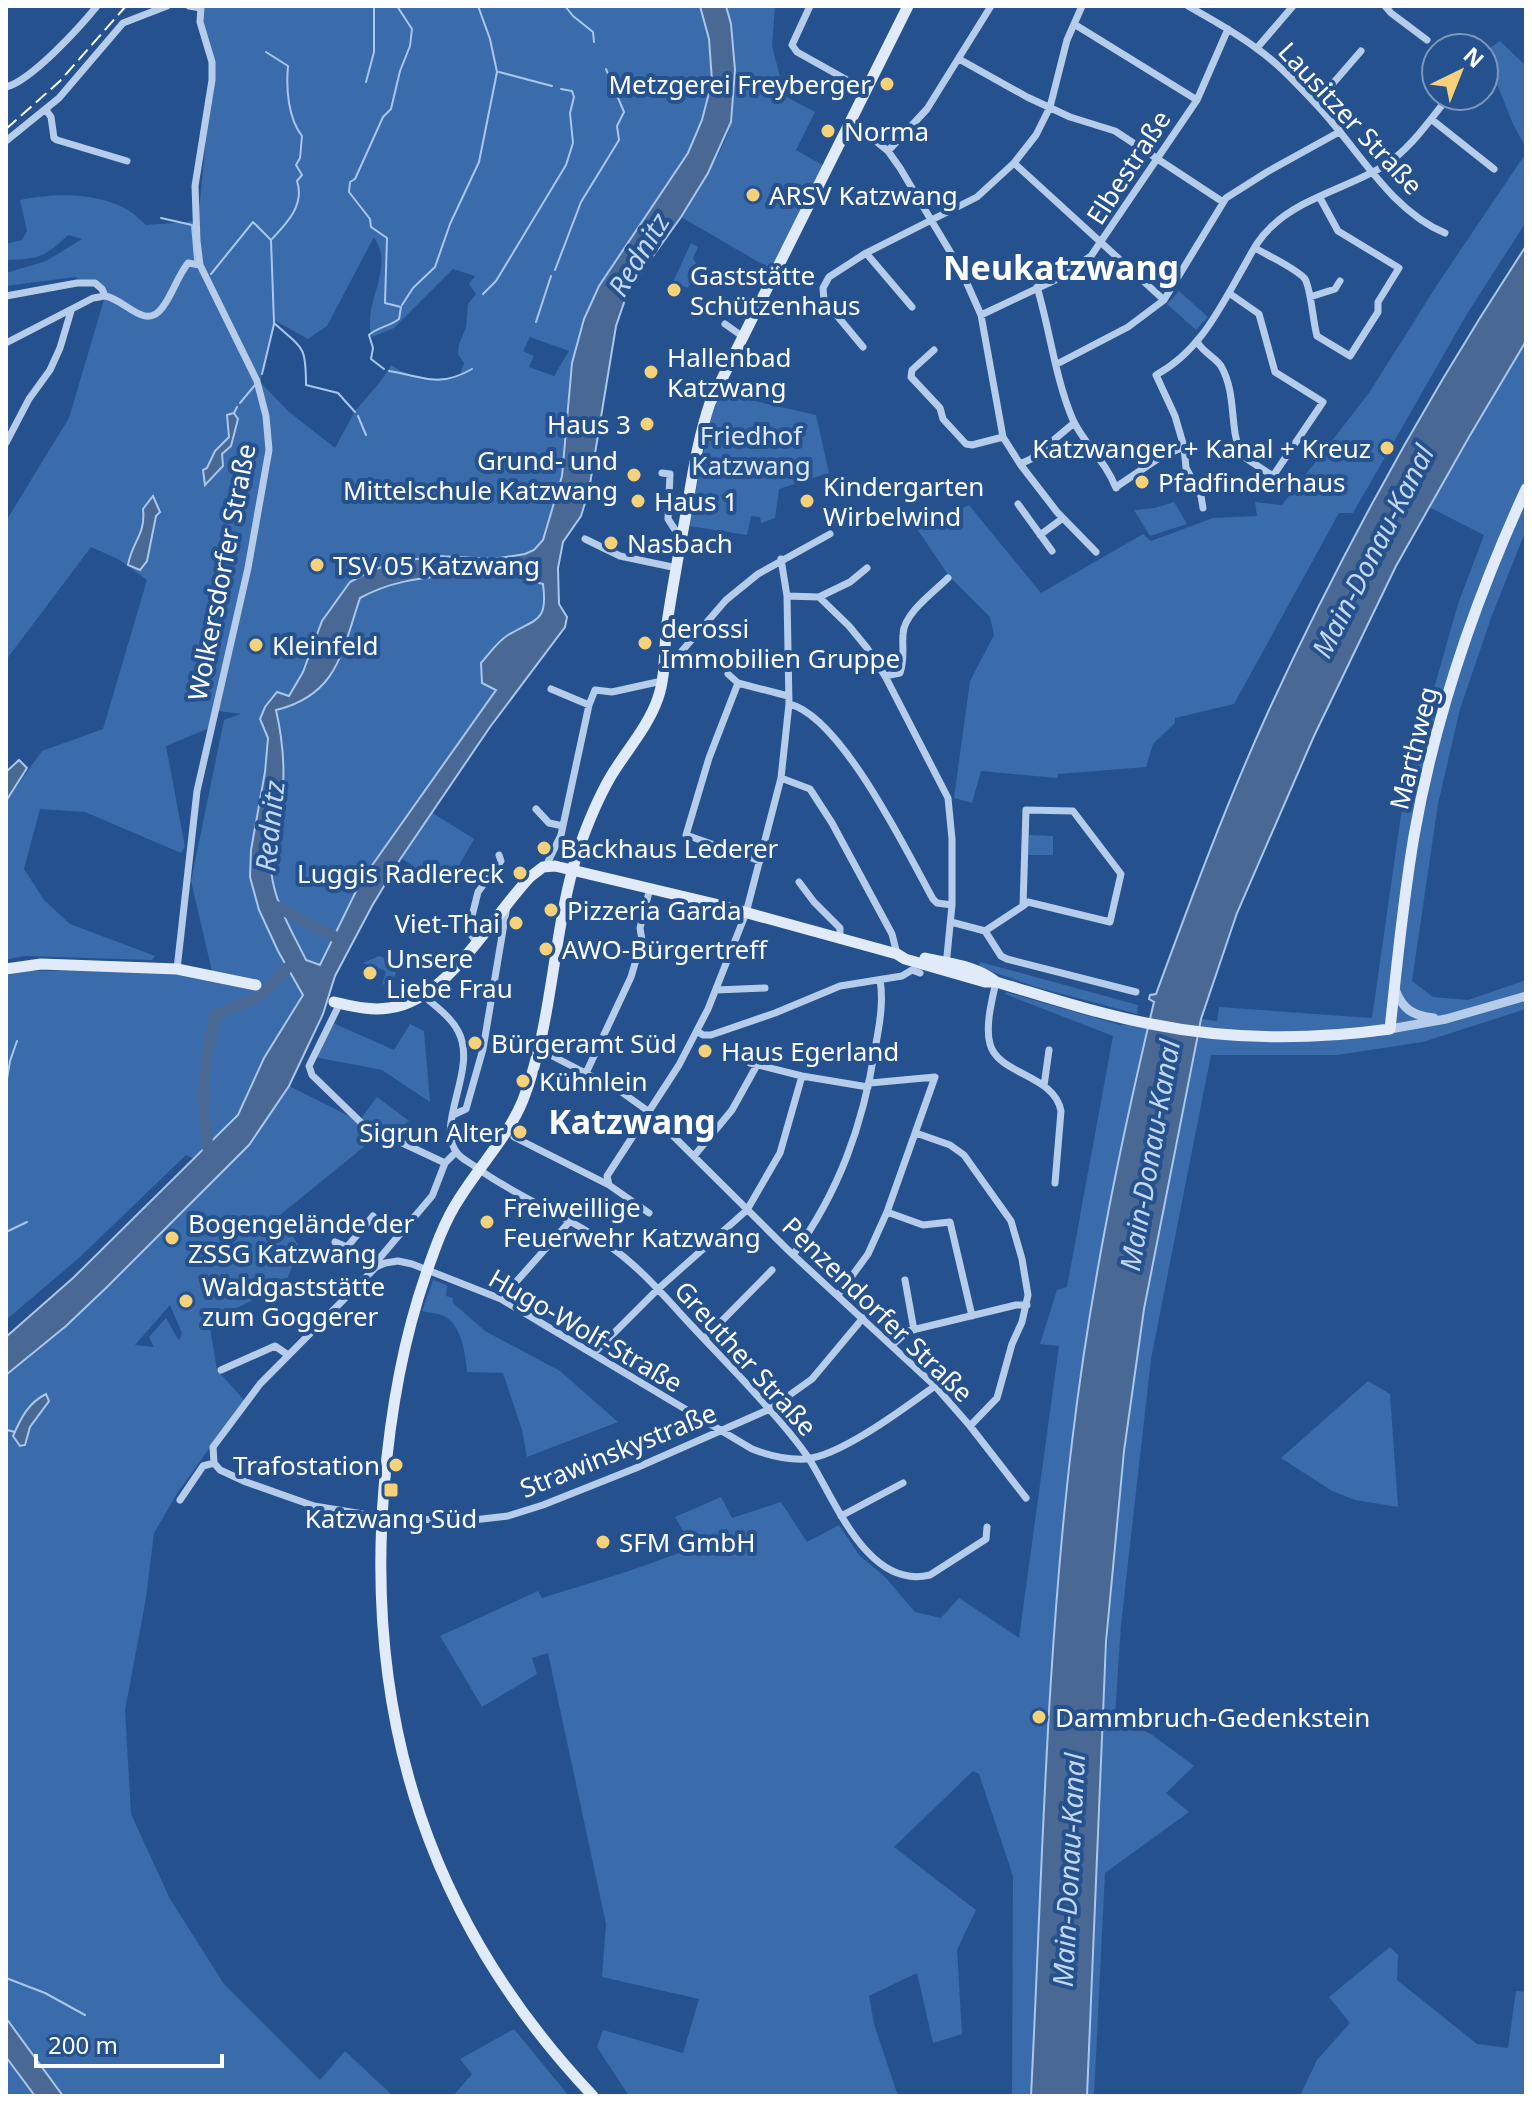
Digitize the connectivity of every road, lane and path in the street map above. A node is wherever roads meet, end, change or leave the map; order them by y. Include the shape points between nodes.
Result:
1 (97, 6) edge
2 (167, 6) edge
3 (189, 6) edge
4 (810, 6) edge
5 (908, 6) edge
6 (991, 6) edge
7 (1082, 6) edge
8 (1188, 6) edge
9 (1293, 6) edge
10 (1385, 6) edge
11 (201, 7) edge
12 (1074, 24) junction
13 (1228, 29) junction
14 (1420, 35) edge
15 (1257, 48) junction
16 (1361, 51) dead end
17 (959, 59) junction
18 (8, 86) edge
19 (865, 90) junction
20 (1197, 100) junction
21 (1316, 103) junction
22 (1050, 107) junction
23 (46, 110) junction
24 (1436, 112) edge
25 (1431, 119) junction
26 (850, 120) junction
27 (1341, 131) junction
28 (6, 141) edge
29 (888, 151) junction
30 (1157, 158) junction
31 (127, 161) dead end
32 (1014, 163) junction
33 (1494, 169) dead end
34 (1373, 171) junction
35 (1320, 198) junction
36 (1223, 202) junction
37 (932, 219) junction
38 (1445, 233) dead end
39 (1102, 242) junction
40 (1255, 248) junction
41 (866, 253) junction
42 (200, 265) junction
43 (1340, 281) dead end
44 (1037, 287) junction
45 (1229, 293) junction
46 (6, 296) edge
47 (105, 296) junction
48 (1310, 297) junction
49 (1164, 300) junction
50 (912, 307) dead end
51 (71, 311) junction
52 (981, 315) junction
53 (725, 324) dead end
54 (742, 336) junction
55 (6, 343) edge
56 (1198, 343) junction
57 (863, 347) dead end
58 (934, 350) dead end
59 (1057, 364) junction
60 (1074, 423) junction
61 (1003, 437) junction
62 (6, 443) edge
63 (1184, 447) junction
64 (1020, 464) junction
65 (662, 473) dead end
66 (1526, 489) edge
67 (1018, 504) dead end
68 (1203, 508) dead end
69 (1063, 518) junction
70 (830, 534) dead end
71 (1040, 535) junction
72 (585, 539) dead end
73 (681, 539) junction
74 (1052, 551) dead end
75 (1096, 552) dead end
76 (781, 559) junction
77 (677, 568) junction
78 (867, 568) dead end
79 (948, 578) dead end
80 (787, 596) junction
81 (819, 597) junction
82 (664, 665) junction
83 (728, 674) dead end
84 (885, 676) junction
85 (656, 683) junction
86 (738, 683) junction
87 (551, 689) dead end
88 (789, 700) junction
89 (589, 705) junction
90 (781, 778) junction
91 (536, 809) dead end
92 (563, 826) junction
93 (499, 855) dead end
94 (760, 861) junction
95 (546, 866) junction
96 (573, 870) junction
97 (799, 882) dead end
98 (650, 888) junction
99 (507, 904) junction
100 (952, 905) junction
101 (1023, 906) junction
102 (746, 913) junction
103 (951, 922) junction
104 (985, 931) junction
105 (840, 940) junction
106 (476, 941) junction
107 (897, 954) junction
108 (947, 967) junction
109 (6, 969) edge
110 (177, 969) junction
111 (920, 973) dead end
112 (880, 980) junction
113 (996, 982) junction
114 (256, 985) dead end
115 (765, 988) dead end
116 (1394, 988) junction
117 (716, 990) junction
118 (1136, 992) dead end
119 (424, 996) junction
120 (1526, 996) edge
121 (337, 1003) joint
122 (1446, 1019) junction
123 (1390, 1029) junction
124 (697, 1031) junction
125 (537, 1048) junction
126 (1049, 1050) dead end
127 (586, 1073) junction
128 (802, 1076) junction
129 (869, 1085) junction
130 (1044, 1086) junction
131 (648, 1111) junction
132 (453, 1115) junction
133 (916, 1133) junction
134 (514, 1137) dead end
135 (456, 1152) junction
136 (694, 1156) junction
137 (445, 1163) junction
138 (480, 1169) junction
139 (1055, 1183) dead end
140 (609, 1185) junction
141 (747, 1210) junction
142 (887, 1212) junction
143 (649, 1213) dead end
144 (373, 1216) dead end
145 (570, 1221) junction
146 (335, 1242) dead end
147 (347, 1247) junction
148 (793, 1255) junction
149 (377, 1264) junction
150 (772, 1270) dead end
151 (428, 1271) junction
152 (905, 1280) dead end
153 (658, 1289) junction
154 (838, 1295) junction
155 (501, 1299) junction
156 (1027, 1305) junction
157 (972, 1316) junction
158 (863, 1318) junction
159 (914, 1330) junction
160 (704, 1339) junction
161 (892, 1345) junction
162 (594, 1353) junction
163 (288, 1355) junction
164 (221, 1370) dead end
165 (935, 1386) junction
166 (770, 1409) junction
167 (970, 1426) junction
168 (721, 1430) junction
169 (809, 1459) junction
170 (214, 1463) junction
171 (903, 1483) dead end
172 (1026, 1498) dead end
173 (180, 1500) dead end
174 (382, 1515) junction
175 (841, 1516) junction
176 (987, 1527) dead end
177 (593, 2096) edge

1 - 18 street via 47,58
2 - 23 street via 123,23
3 - 11 street
4 - 19 street via 792,45
5 - 19 main road
6 - 17 street
7 - 12 street
8 - 13 street, Lausitzer Straße
9 - 15 street
10 - 14 street
11 - 42 street, Wolkersdorfer Straße via 212,80 195,186
12 - 20 street
12 - 22 street
13 - 15 street, Lausitzer Straße
13 - 20 street, Elbestraße
15 - 21 street, Lausitzer Straße
16 - 21 street
17 - 22 street
17 - 29 street via 927,109
19 - 26 main road
20 - 30 street, Elbestraße
21 - 27 street, Lausitzer Straße
22 - 30 street via 1115,131
22 - 32 street
23 - 28 street
23 - 31 street via 57,140
24 - 25 street
25 - 33 street
25 - 34 street via 1398,154
26 - 29 street
26 - 54 main road
27 - 34 street, Lausitzer Straße
27 - 36 street
29 - 37 street
30 - 36 street
30 - 39 street, Elbestraße
32 - 37 street via 977,197
32 - 39 street
34 - 35 street
34 - 38 street, Lausitzer Straße via 1408,209
35 - 40 street via 1283,217
35 - 48 street via 1338,231 1399,268 1350,356 1317,336
36 - 49 street
37 - 41 street
37 - 52 street
39 - 44 street, Elbestraße via 1081,265
39 - 49 street
40 - 45 street
40 - 48 street via 1302,277
41 - 50 street
41 - 57 street via 829,277 823,288 824,300
42 - 47 street via 188,263 154,316 145,317
42 - 110 street, Wolkersdorfer Straße via 257,381 269,450 197,791
43 - 48 street via 1335,289
44 - 52 street, Elbestraße
44 - 59 street
45 - 56 street
45 - 56 street via 1259,314 1275,372 1323,402 1273,476 1239,452 1222,368
46 - 47 street via 95,283
47 - 51 street
49 - 59 street via 1128,327
51 - 55 street
51 - 62 street via 50,370
52 - 61 street
53 - 54 street
54 - 73 main road via 702,428
56 - 63 street via 1156,375
58 - 61 street via 911,377 940,408 943,419 966,444
59 - 60 street
60 - 63 street via 1116,488
60 - 64 street
61 - 64 street
63 - 68 street via 1186,468
64 - 69 street
65 - 73 street via 670,474 668,519
66 - 116 main road, Marthweg via 1472,618 1434,743 1415,834
67 - 71 street
69 - 71 street
69 - 75 street
70 - 76 street
71 - 74 street
72 - 77 street via 620,556
73 - 77 main road
76 - 80 street
76 - 82 street via 726,600
77 - 82 main road
78 - 81 street
79 - 84 street via 906,623 900,673
80 - 81 street
80 - 88 street
81 - 84 street via 849,626
82 - 85 main road
83 - 86 street
84 - 100 street via 946,791
85 - 89 street via 595,690
85 - 96 main road via 654,707 598,802
86 - 88 street
86 - 94 street via 686,835
87 - 89 street
88 - 90 street
88 - 100 street via 828,731 881,807 933,899
89 - 92 street
90 - 94 street
90 - 107 street via 810,789 892,934
91 - 92 street via 547,823
92 - 95 street
93 - 106 street via 501,861 478,892 469,928
94 - 102 street
95 - 96 main road
95 - 99 main road
96 - 98 main road
96 - 125 main road
97 - 105 street via 840,928
98 - 102 main road
98 - 127 street via 631,977
99 - 106 main road
99 - 132 street via 476,1081 466,1109
100 - 103 street
101 - 101 street via 1028,902 1110,922 1121,874 1073,811 1026,810
101 - 104 street
102 - 105 main road
102 - 117 street
103 - 104 street
103 - 108 street
104 - 118 street via 1007,959
105 - 107 main road
106 - 119 main road
107 - 108 main road
108 - 113 main road via 986,974
109 - 110 main road via 41,964
110 - 114 main road
111 - 112 street via 912,970
112 - 124 street via 840,986 711,1035
112 - 129 street via 880,1020
113 - 123 main road via 1115,1016 1220,1034
113 - 130 street via 991,1049
115 - 117 street
116 - 122 street via 1409,1012
116 - 123 main road, Marthweg
117 - 124 street
119 - 121 main road via 388,1008
119 - 132 street via 461,1040 465,1066
120 - 122 street
121 - 137 street via 309,1066 312,1075 378,1139 396,1140
122 - 123 street
124 - 131 street
125 - 127 street, Penzendorfer Straße
125 - 138 main road via 518,1111
126 - 130 street
127 - 131 street, Penzendorfer Straße
128 - 129 street
128 - 136 street via 754,1064 732,1110
128 - 141 street via 780,1153
129 - 133 street via 935,1077
129 - 148 street via 844,1167
130 - 139 street via 1055,1095 1061,1111
131 - 136 street, Penzendorfer Straße
131 - 140 street via 607,1176
132 - 135 street via 449,1132
133 - 142 street
133 - 156 street via 959,1149 1011,1221
134 - 140 street
135 - 137 street
135 - 138 street, Greuther Straße
136 - 141 street, Penzendorfer Straße
137 - 149 street via 432,1195
138 - 145 street, Greuther Straße
138 - 151 main road via 454,1206
140 - 143 street
141 - 148 street, Penzendorfer Straße
141 - 153 street
142 - 154 street via 868,1254
142 - 157 street via 923,1225 950,1222
144 - 147 street
145 - 153 street, Greuther Straße via 619,1252
145 - 155 street
146 - 147 street
147 - 149 street
148 - 154 street, Penzendorfer Straße
149 - 151 street, Hugo-Wolf-Straße via 398,1261
149 - 163 street
150 - 160 street
151 - 155 street, Hugo-Wolf-Straße
151 - 174 main road via 397,1386
152 - 159 street
153 - 160 street, Greuther Straße
153 - 162 street
154 - 158 street, Penzendorfer Straße
155 - 162 street, Hugo-Wolf-Straße
156 - 157 street
156 - 167 street via 1001,1390
157 - 159 street
158 - 161 street, Penzendorfer Straße
158 - 166 street, Strawinskystraße via 812,1379
159 - 161 street
160 - 166 street, Greuther Straße
161 - 165 street, Penzendorfer Straße
162 - 168 street, Hugo-Wolf-Straße
163 - 164 street via 275,1346
163 - 170 street via 213,1447
165 - 167 street, Penzendorfer Straße
165 - 169 street, Hugo-Wolf-Straße via 841,1447
166 - 168 street, Strawinskystraße
166 - 169 street, Greuther Straße
167 - 172 street, Penzendorfer Straße
168 - 169 street, Hugo-Wolf-Straße via 772,1457
168 - 174 street, Strawinskystraße via 508,1516 456,1522
169 - 175 street, Greuther Straße
170 - 173 street via 203,1466
170 - 174 street, Strawinskystraße via 246,1482 314,1506
171 - 175 street
174 - 177 main road via 387,1684 426,1833 447,1885 495,1973 544,2042
175 - 176 street, Greuther Straße via 874,1559 919,1578 986,1539

